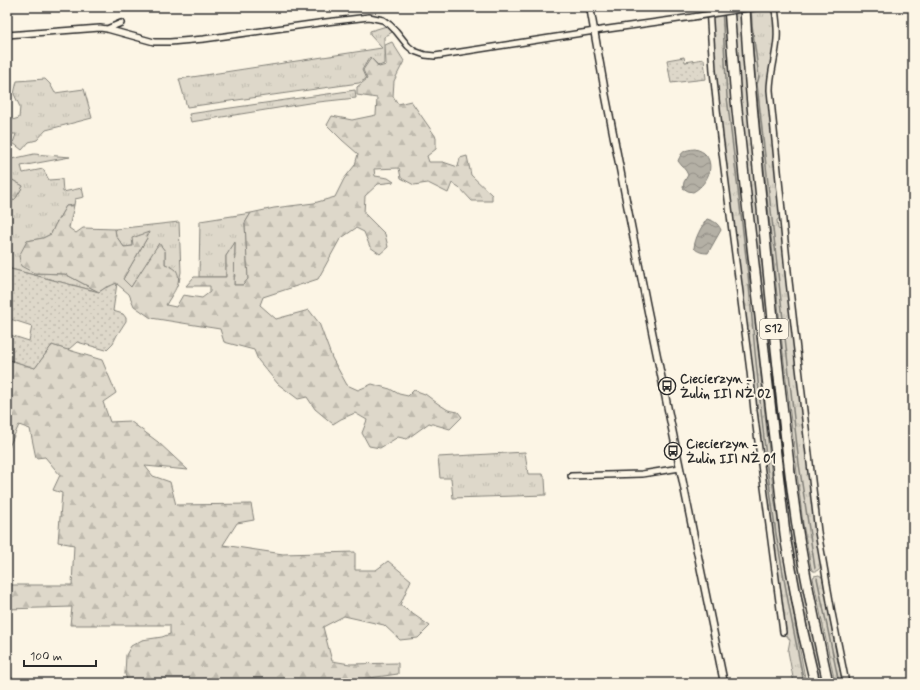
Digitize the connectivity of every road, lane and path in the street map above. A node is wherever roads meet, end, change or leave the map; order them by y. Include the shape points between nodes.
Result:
1 (590, 7) edge
2 (709, 7) edge
3 (730, 7) edge
4 (745, 7) edge
5 (755, 7) edge
6 (775, 7) edge
7 (121, 23) dead end
8 (107, 29) junction
9 (594, 31) junction
10 (7, 35) edge
11 (680, 468) junction
12 (571, 476) dead end
13 (783, 632) dead end
14 (724, 683) edge
15 (815, 683) edge
16 (828, 683) edge
17 (846, 683) edge

1 - 9 street
2 - 13 street via 720,137
3 - 15 highway, S12 via 745,179 786,542
4 - 16 highway, S12 via 751,95 787,453 805,574
5 - 9 street, bridge
6 - 17 street via 777,39 770,90 789,281 818,532
7 - 8 street
8 - 9 street via 154,42 170,42 369,17 383,20 411,49 421,55 430,56
8 - 10 street
9 - 11 street
11 - 12 street via 642,474
11 - 14 street

